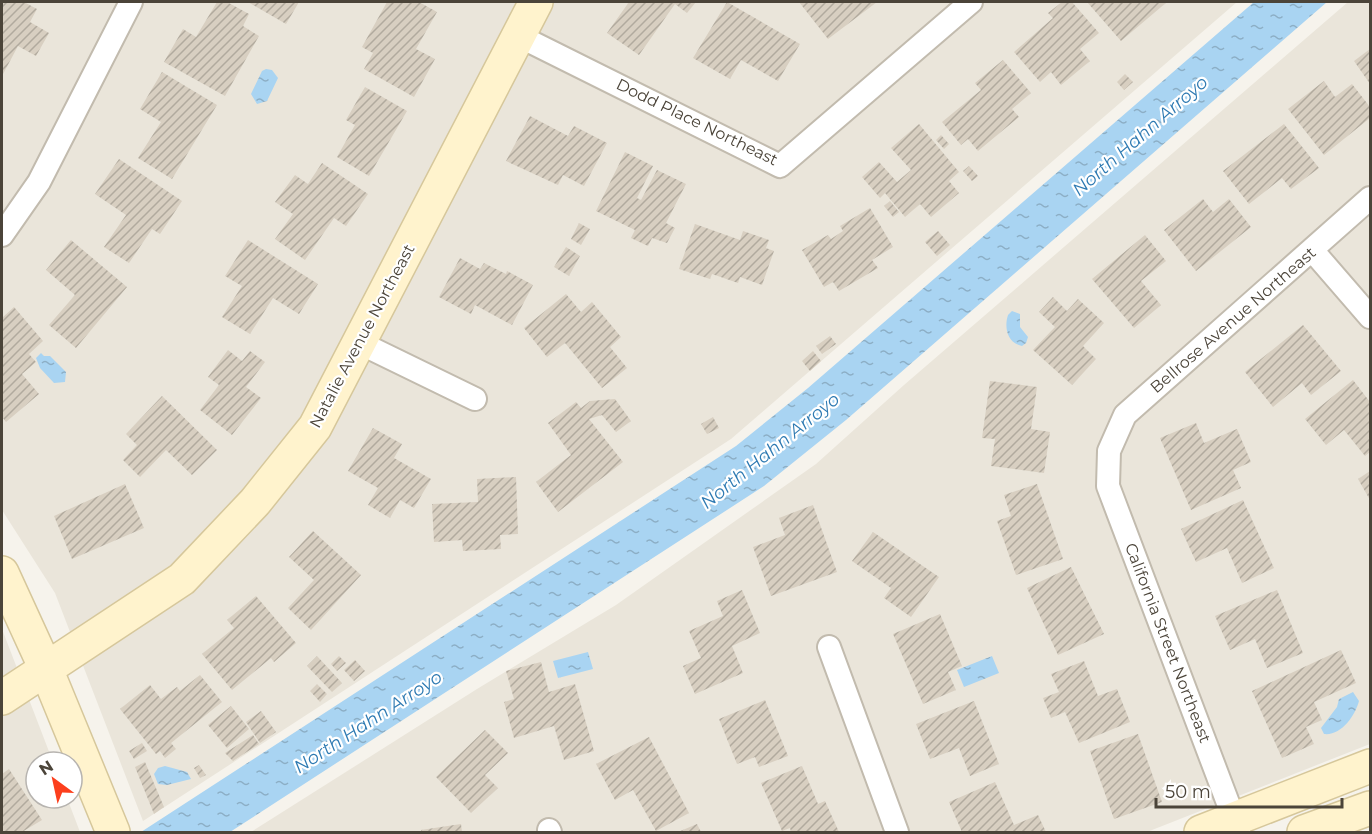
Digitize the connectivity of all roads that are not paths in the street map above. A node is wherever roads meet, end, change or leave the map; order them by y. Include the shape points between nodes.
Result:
1 (131, 2) edge
2 (536, 2) edge
3 (971, 2) edge
4 (517, 35) junction
5 (1371, 198) edge
6 (2, 235) edge
7 (1312, 250) junction
8 (1371, 317) edge
9 (360, 343) junction
10 (475, 399) dead end
11 (1109, 451) joint
12 (2, 573) edge
13 (829, 647) dead end
14 (46, 669) junction
15 (2, 698) edge
16 (1371, 766) edge
17 (1371, 808) edge
18 (1237, 826) edge
19 (113, 832) edge
20 (897, 832) edge
21 (1201, 832) edge
22 (1304, 832) edge

1 - 6 street via 39,182
2 - 4 street, Natalie Avenue Northeast
3 - 4 street, Dodd Place Northeast via 780,166
4 - 9 street, Natalie Avenue Northeast
5 - 7 street, Bellrose Avenue Northeast
7 - 8 street
7 - 11 street, Bellrose Avenue Northeast via 1125,415
9 - 10 street
9 - 14 street, Natalie Avenue Northeast via 315,427 255,502 182,579
11 - 18 street, California Street Northeast via 1108,486
12 - 14 street
13 - 20 street
14 - 15 street, Natalie Avenue Northeast
14 - 19 street
16 - 18 street
17 - 22 street
18 - 21 street

